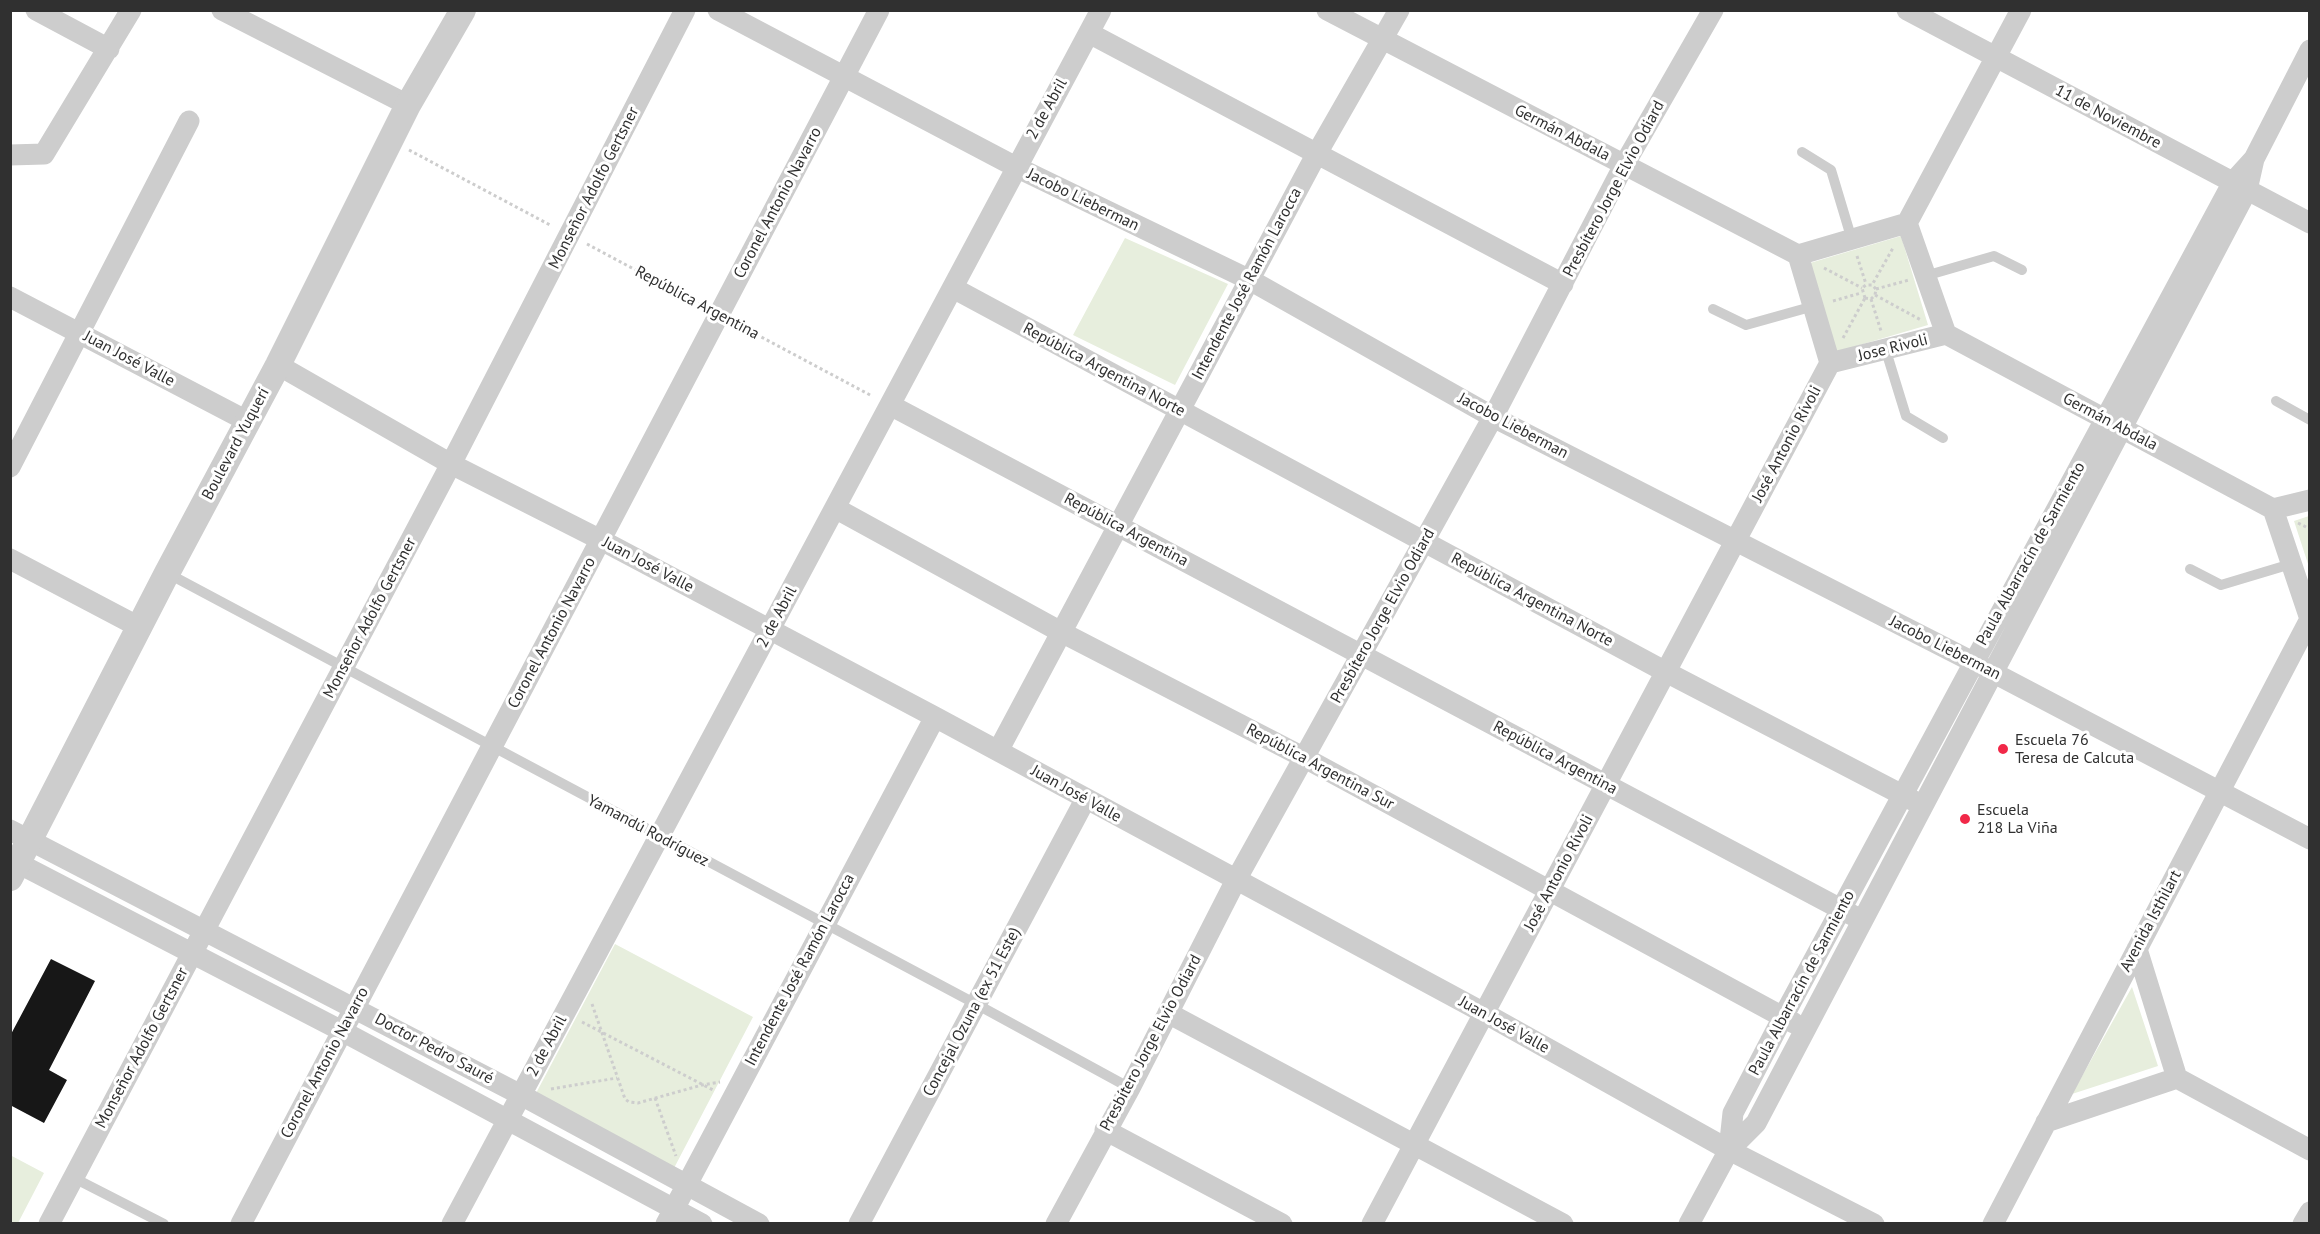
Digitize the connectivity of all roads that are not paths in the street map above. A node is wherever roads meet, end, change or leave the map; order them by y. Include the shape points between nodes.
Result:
1 (36, 10) edge
2 (131, 10) edge
3 (222, 10) edge
4 (463, 10) edge
5 (685, 10) edge
6 (718, 10) edge
7 (879, 10) edge
8 (1101, 10) edge
9 (1327, 10) edge
10 (1399, 10) edge
11 (1713, 10) edge
12 (1907, 10) edge
13 (2021, 10) edge
14 (1089, 33) junction
15 (1383, 40) junction
16 (109, 49) junction
17 (2310, 50) edge
18 (1995, 58) junction
19 (844, 77) junction
20 (408, 105) junction
21 (189, 121) dead end
22 (1802, 152) dead end
23 (1316, 154) junction
24 (10, 155) edge
25 (1624, 165) junction
26 (1016, 167) junction
27 (2240, 186) junction
28 (2310, 223) edge
29 (1907, 224) junction
30 (1852, 240) junction
31 (1798, 255) junction
32 (2022, 270) dead end
33 (1925, 276) junction
34 (1250, 280) junction
35 (1563, 284) junction
36 (952, 288) junction
37 (10, 297) edge
38 (1814, 306) junction
39 (1713, 309) dead end
40 (80, 333) junction
41 (1946, 334) junction
42 (1887, 351) junction
43 (1830, 363) junction
44 (278, 365) junction
45 (2276, 401) dead end
46 (890, 405) junction
47 (1179, 410) junction
48 (1493, 417) junction
49 (2310, 420) edge
50 (247, 421) junction
51 (2113, 424) junction
52 (1944, 438) dead end
53 (451, 464) junction
54 (10, 467) edge
55 (2310, 500) edge
56 (835, 508) junction
57 (2273, 509) junction
58 (1117, 525) junction
59 (601, 540) junction
60 (1736, 540) junction
61 (1424, 543) junction
62 (10, 559) edge
63 (2291, 564) junction
64 (2190, 569) dead end
65 (167, 573) junction
66 (2310, 619) edge
67 (141, 628) junction
68 (770, 630) junction
69 (1061, 632) junction
70 (1361, 653) junction
71 (1973, 662) junction
72 (343, 669) junction
73 (1666, 672) junction
74 (1993, 673) junction
75 (935, 717) junction
76 (491, 747) junction
77 (998, 751) junction
78 (1303, 757) junction
79 (1605, 785) junction
80 (2218, 793) junction
81 (1904, 795) junction
82 (1085, 800) junction
83 (1922, 806) junction
84 (21, 835) edge
85 (659, 836) junction
86 (2310, 839) edge
87 (13, 867) edge
88 (1236, 880) junction
89 (1551, 891) junction
90 (1841, 910) junction
91 (1862, 921) junction
92 (825, 924) junction
93 (204, 928) junction
94 (2137, 949) junction
95 (191, 953) junction
96 (976, 1004) junction
97 (355, 1008) junction
98 (1168, 1013) junction
99 (1484, 1013) junction
100 (1783, 1017) junction
101 (1805, 1029) junction
102 (342, 1031) junction
103 (2177, 1078) junction
104 (1130, 1088) junction
105 (521, 1095) junction
106 (508, 1120) junction
107 (2046, 1122) junction
108 (1105, 1130) junction
109 (1414, 1145) junction
110 (1729, 1150) junction
111 (2310, 1150) edge
112 (74, 1178) junction
113 (687, 1184) junction
114 (2310, 1212) edge
115 (670, 1216) edge
116 (49, 1224) edge
117 (164, 1224) edge
118 (241, 1224) edge
119 (452, 1224) edge
120 (702, 1224) edge
121 (759, 1224) edge
122 (859, 1224) edge
123 (1056, 1224) edge
124 (1282, 1224) edge
125 (1372, 1224) edge
126 (1563, 1224) edge
127 (1689, 1224) edge
128 (1874, 1224) edge
129 (1993, 1224) edge
130 (2303, 1224) edge

1 - 16 street
2 - 16 street
3 - 20 street
4 - 20 street, Boulevard Yuquerí
5 - 53 street, Monseñor Adolfo Gertsner
6 - 19 street, Jacobo Lieberman
7 - 19 street, Coronel Antonio Navarro
8 - 14 street, 2 de Abril
9 - 15 street, Germán Abdala
10 - 15 street, Intendente José Ramón Larocca
11 - 25 street, Presbítero Jorge Elvio Odiard
12 - 18 street, 11 de Noviembre
13 - 18 street
14 - 23 street
14 - 26 street, 2 de Abril
15 - 23 street, Intendente José Ramón Larocca
15 - 25 street, Germán Abdala
16 - 24 street via 44,154
17 - 27 street, Paula Albarracín de Sarmiento
18 - 27 street, 11 de Noviembre
18 - 29 street
19 - 26 street, Jacobo Lieberman
19 - 59 street, Coronel Antonio Navarro
20 - 44 street, Boulevard Yuquerí
21 - 40 street
22 - 30 lane via 1831,170
23 - 34 street, Intendente José Ramón Larocca
23 - 35 street
25 - 31 street, Germán Abdala
25 - 35 street, Presbítero Jorge Elvio Odiard
26 - 34 street, Jacobo Lieberman
26 - 36 street, 2 de Abril
27 - 28 street, 11 de Noviembre
27 - 51 street, Paula Albarracín de Sarmiento
29 - 30 street
29 - 33 street, Jose Rivoli
30 - 31 street
31 - 38 street
32 - 33 lane via 1994,256
33 - 41 street, Jose Rivoli
34 - 47 street, Intendente José Ramón Larocca
34 - 48 street, Jacobo Lieberman
35 - 48 street, Presbítero Jorge Elvio Odiard
36 - 46 street, 2 de Abril
36 - 47 street, República Argentina Norte
37 - 40 street, Juan José Valle
38 - 39 lane via 1746,325
38 - 43 street
40 - 50 street, Juan José Valle
40 - 54 street
41 - 42 street, Jose Rivoli
41 - 51 street, Germán Abdala
42 - 43 street, Jose Rivoli
42 - 52 lane via 1906,416
43 - 60 street, José Antonio Rívoli
44 - 50 street, Boulevard Yuquerí
44 - 53 street, Juan José Valle
45 - 49 lane
46 - 56 street, 2 de Abril
46 - 58 street, República Argentina
47 - 58 street, Intendente José Ramón Larocca
47 - 61 street, República Argentina Norte
48 - 60 street, Jacobo Lieberman
48 - 61 street, Presbítero Jorge Elvio Odiard
50 - 65 street, Boulevard Yuquerí
51 - 57 street, Germán Abdala
51 - 71 street, Paula Albarracín de Sarmiento
51 - 74 street, Paula Albarracín de Sarmiento
53 - 59 street, Juan José Valle
53 - 72 street, Monseñor Adolfo Gertsner
55 - 57 street
56 - 68 street, 2 de Abril
56 - 69 street, República Argentina Sur
57 - 63 street
58 - 69 street, Intendente José Ramón Larocca
58 - 70 street, República Argentina
59 - 68 street, Juan José Valle
59 - 76 street, Coronel Antonio Navarro
60 - 71 street, Jacobo Lieberman
60 - 73 street, José Antonio Rívoli
61 - 70 street, Presbítero Jorge Elvio Odiard
61 - 73 street, República Argentina Norte
62 - 67 street
63 - 64 lane via 2221,585
63 - 66 street
65 - 67 street, Boulevard Yuquerí
65 - 72 lane, Yamandú Rodríguez
66 - 80 street, Avenida Isthilart
67 - 84 street, Boulevard Yuquerí
68 - 75 street, Juan José Valle
68 - 85 street, 2 de Abril
69 - 77 street, Intendente José Ramón Larocca
69 - 78 street, República Argentina Sur
70 - 78 street, Presbítero Jorge Elvio Odiard
70 - 79 street, República Argentina
71 - 74 street, Jacobo Lieberman
71 - 81 street, Paula Albarracín de Sarmiento
72 - 76 lane, Yamandú Rodríguez
72 - 93 street, Monseñor Adolfo Gertsner
73 - 79 street, José Antonio Rívoli
73 - 81 street, República Argentina Norte
74 - 80 street, Jacobo Lieberman
74 - 83 street, Paula Albarracín de Sarmiento
75 - 77 street, Juan José Valle
75 - 92 street, Intendente José Ramón Larocca
76 - 85 lane, Yamandú Rodríguez
76 - 97 street, Coronel Antonio Navarro
77 - 82 street, Juan José Valle
78 - 88 street, Presbítero Jorge Elvio Odiard
78 - 89 street, República Argentina Sur
79 - 89 street, José Antonio Rívoli
79 - 90 street, República Argentina
80 - 86 street, Jacobo Lieberman
80 - 94 street, Avenida Isthilart
81 - 83 street, República Argentina Norte
81 - 90 street, Paula Albarracín de Sarmiento
82 - 88 street, Juan José Valle
82 - 96 street, Concejal Ozuna (ex 51 Este)
83 - 91 street, Paula Albarracín de Sarmiento
84 - 87 street, Boulevard Yuquerí
84 - 93 street, Doctor Pedro Sauré
85 - 92 lane, Yamandú Rodríguez
85 - 105 street, 2 de Abril
87 - 95 street, Doctor Pedro Sauré
88 - 98 street, Presbítero Jorge Elvio Odiard
88 - 99 street, Juan José Valle
89 - 99 street, José Antonio Rívoli
89 - 100 street, República Argentina Sur
90 - 91 street, República Argentina
90 - 100 street, Paula Albarracín de Sarmiento
91 - 101 street, Paula Albarracín de Sarmiento
92 - 96 lane, Yamandú Rodríguez
92 - 113 street, Intendente José Ramón Larocca
93 - 95 street, Monseñor Adolfo Gertsner
93 - 97 street, Doctor Pedro Sauré
94 - 103 street
94 - 107 street, Avenida Isthilart
95 - 102 street, Doctor Pedro Sauré
95 - 112 street, Monseñor Adolfo Gertsner
96 - 104 lane, Yamandú Rodríguez
96 - 122 street, Concejal Ozuna (ex 51 Este)
97 - 102 street, Coronel Antonio Navarro
97 - 105 street, Doctor Pedro Sauré
98 - 104 street, Presbítero Jorge Elvio Odiard
98 - 109 street
99 - 109 street, José Antonio Rívoli
99 - 110 street, Juan José Valle
100 - 101 street, República Argentina Sur
100 - 110 street, Paula Albarracín de Sarmiento via 1733,1113
101 - 110 street, Paula Albarracín de Sarmiento via 1756,1123
102 - 106 street, Doctor Pedro Sauré
102 - 118 street, Coronel Antonio Navarro
103 - 107 street
103 - 111 street
104 - 108 street, Presbítero Jorge Elvio Odiard
105 - 106 street, 2 de Abril
105 - 113 street, Doctor Pedro Sauré
106 - 115 street, Doctor Pedro Sauré
106 - 119 street, 2 de Abril
107 - 129 street, Avenida Isthilart
108 - 123 street, Presbítero Jorge Elvio Odiard
108 - 124 street
109 - 125 street, José Antonio Rívoli
109 - 126 street
110 - 127 street, Paula Albarracín de Sarmiento
110 - 128 street, Juan José Valle
112 - 116 street, Monseñor Adolfo Gertsner
112 - 117 lane
113 - 115 street, Intendente José Ramón Larocca
113 - 121 street, Doctor Pedro Sauré
114 - 130 street
115 - 120 street, Doctor Pedro Sauré

